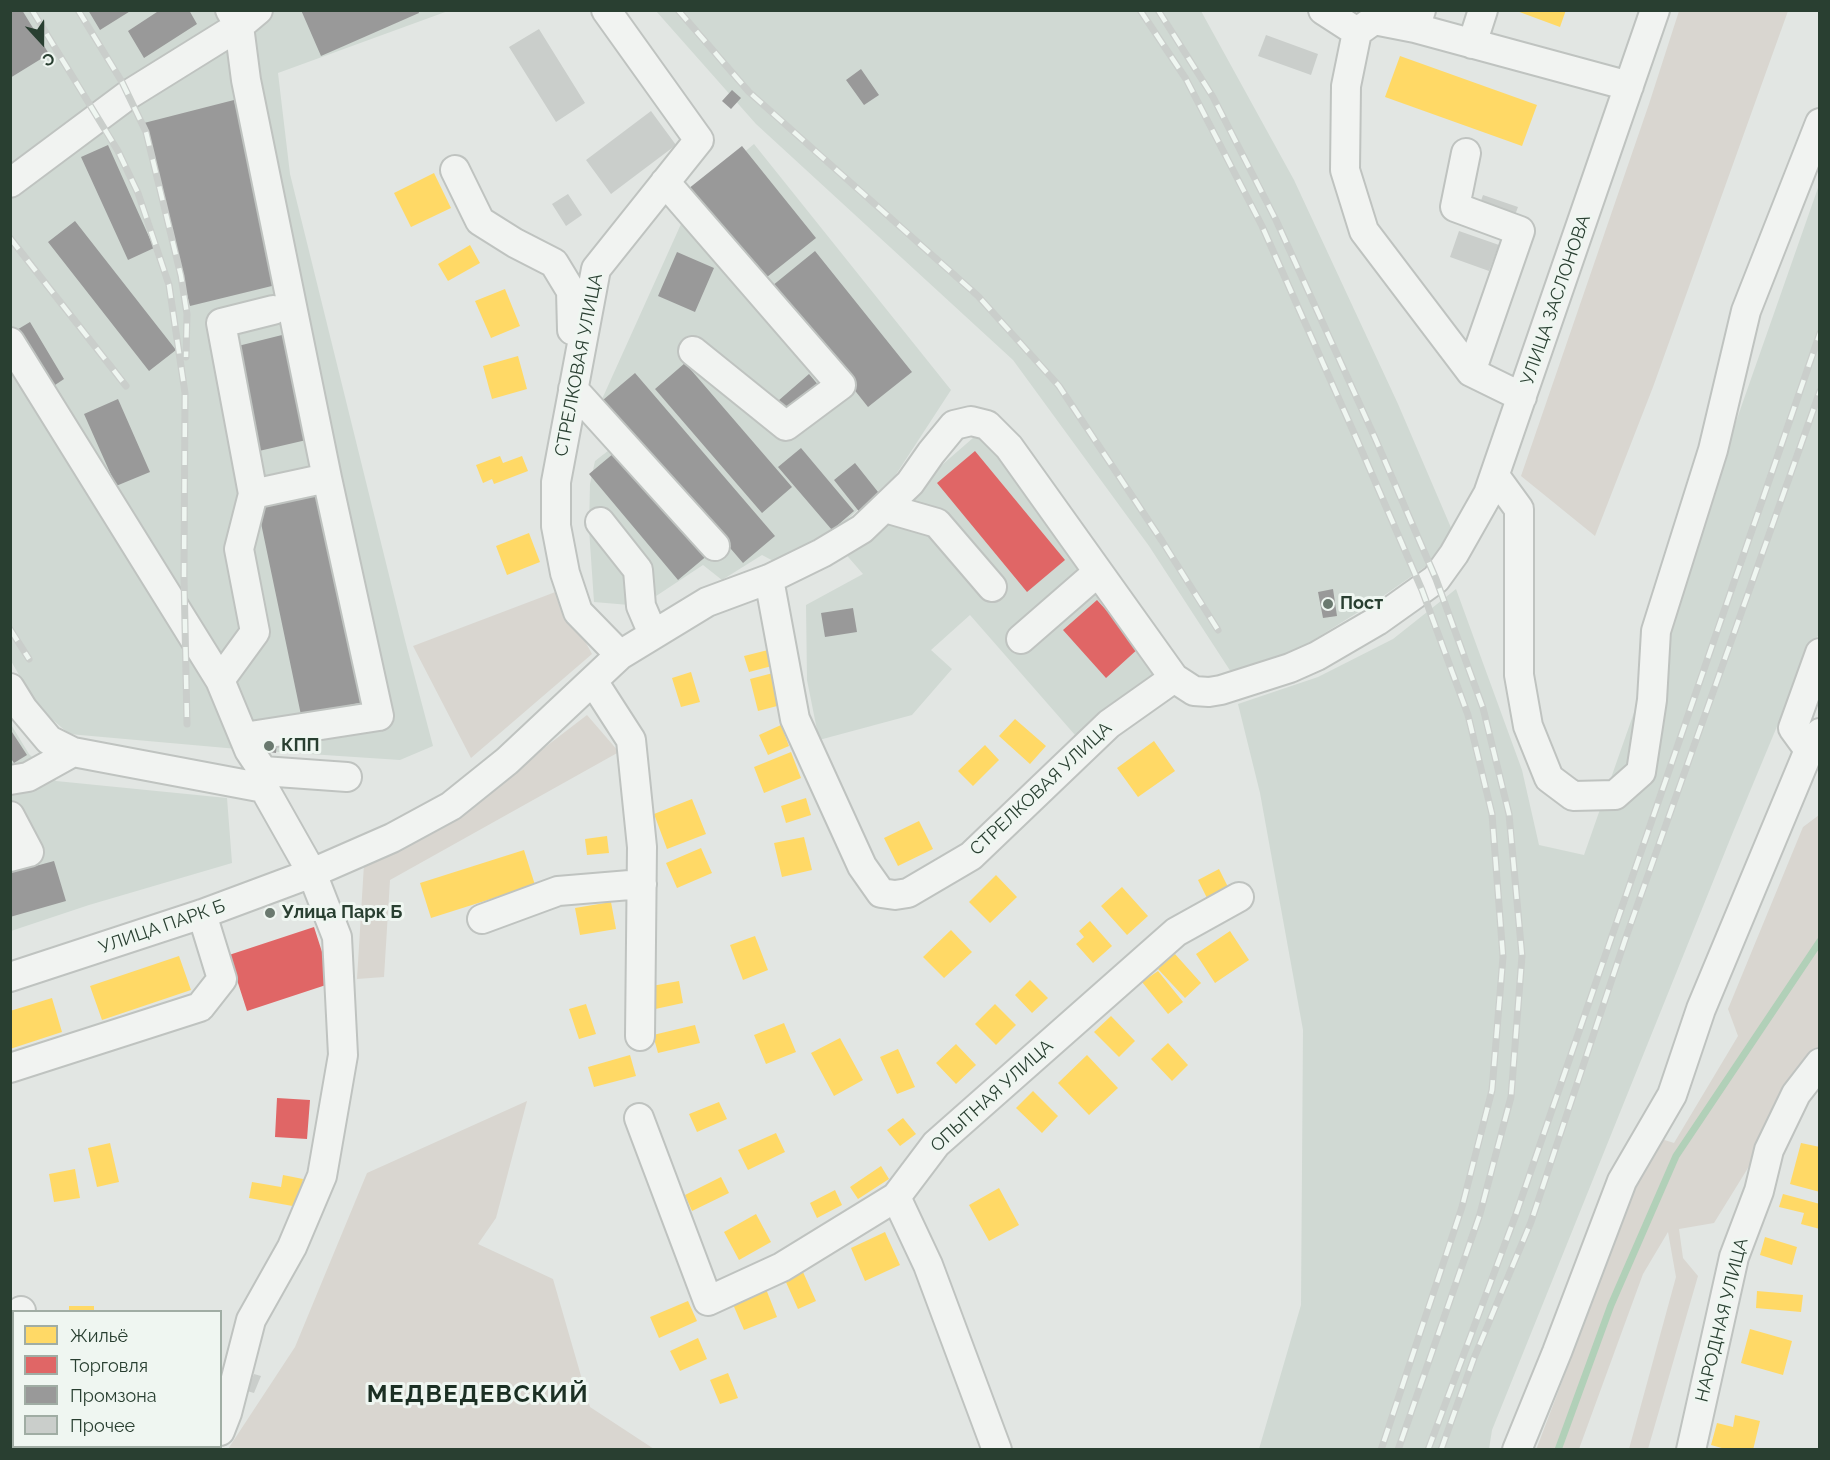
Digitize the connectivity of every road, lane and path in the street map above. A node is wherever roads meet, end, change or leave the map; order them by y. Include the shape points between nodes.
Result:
1 (606, 10) edge
2 (1323, 10) edge
3 (1484, 10) edge
4 (1655, 10) edge
5 (243, 16) edge
6 (1418, 19) edge
7 (1357, 32) junction
8 (1472, 44) junction
9 (1629, 86) junction
10 (1820, 123) edge
11 (1466, 153) dead end
12 (455, 170) dead end
13 (665, 182) junction
14 (10, 183) edge
15 (273, 310) dead end
16 (10, 342) edge
17 (693, 351) dead end
18 (1471, 372) junction
19 (575, 381) junction
20 (1522, 398) junction
21 (1495, 476) junction
22 (327, 478) junction
23 (253, 494) junction
24 (885, 508) junction
25 (600, 522) dead end
26 (715, 546) dead end
27 (1098, 572) junction
28 (769, 579) junction
29 (992, 587) dead end
30 (653, 634) junction
31 (1021, 639) dead end
32 (1820, 653) edge
33 (620, 655) junction
34 (1174, 678) junction
35 (220, 680) junction
36 (593, 681) junction
37 (10, 688) edge
38 (244, 737) junction
39 (1814, 742) edge
40 (73, 752) junction
41 (347, 777) dead end
42 (10, 780) edge
43 (263, 780) junction
44 (10, 816) edge
45 (10, 857) edge
46 (312, 873) junction
47 (642, 884) junction
48 (1239, 897) dead end
49 (202, 914) junction
50 (482, 919) dead end
51 (10, 977) edge
52 (640, 1036) dead end
53 (1820, 1063) edge
54 (10, 1068) edge
55 (639, 1118) dead end
56 (896, 1197) junction
57 (222, 1426) edge
58 (997, 1449) edge
59 (1517, 1449) edge
60 (1691, 1449) edge

1 - 13 street, СТРЕЛКОВАЯ УЛИЦА via 699,140
2 - 7 street
3 - 8 street
4 - 9 street, УЛИЦА ЗАСЛОНОВА
5 - 14 street via 128,94
5 - 22 street via 246,80
6 - 7 street via 1374,20
6 - 8 street
7 - 18 street via 1346,86 1346,170 1364,231
8 - 9 street
9 - 20 street, УЛИЦА ЗАСЛОНОВА
10 - 21 street via 1746,311 1713,450 1656,631 1652,700 1641,772 1615,795 1573,796 1549,778 1528,726 1520,675 1519,509
11 - 18 street via 1455,207 1520,231
12 - 19 street via 480,221 554,263 571,291
13 - 17 street via 841,385 786,426
13 - 19 street, СТРЕЛКОВАЯ УЛИЦА via 596,269
15 - 23 street via 221,322
16 - 35 street
18 - 20 street
19 - 26 street
19 - 33 street, СТРЕЛКОВАЯ УЛИЦА via 556,482 556,526 578,612
20 - 21 street, УЛИЦА ЗАСЛОНОВА
21 - 34 street, УЛИЦА ЗАСЛОНОВА via 1454,554 1436,579 1377,621 1317,656 1241,684 1209,692 1194,691
22 - 23 street
22 - 38 street via 379,716
23 - 35 street via 239,549 255,632
24 - 27 street via 910,483 954,426 971,421 987,425 1010,447
24 - 28 street via 862,529
24 - 29 street via 937,523
25 - 30 street via 638,570 641,606
27 - 31 street
27 - 34 street
28 - 30 street via 707,602
28 - 34 street, СТРЕЛКОВАЯ УЛИЦА via 795,719 862,866 881,893 908,892 971,856 1109,724
30 - 33 street
32 - 39 street via 1792,728
33 - 36 street
35 - 38 street
36 - 46 street via 507,761 451,806 392,838
36 - 47 street via 631,740
37 - 40 street via 49,740
38 - 43 street
39 - 59 street via 1701,1009 1672,1095 1623,1181
40 - 42 street via 28,777
40 - 43 street
41 - 43 street
43 - 46 street
44 - 45 street via 29,852
46 - 49 street, УЛИЦА ПАРК Б
46 - 57 street via 337,937 341,1066 322,1176 292,1247 251,1320
47 - 50 street via 558,891
47 - 52 street
48 - 56 street, ОПЫТНАЯ УЛИЦА via 1176,932 936,1144
49 - 51 street, УЛИЦА ПАРК Б
49 - 54 street via 222,979 200,1007
53 - 60 street, НАРОДНАЯ УЛИЦА via 1796,1094 1769,1150 1759,1191 1734,1257
55 - 56 street, ОПЫТНАЯ УЛИЦА via 708,1300 782,1267
56 - 58 street via 928,1265

